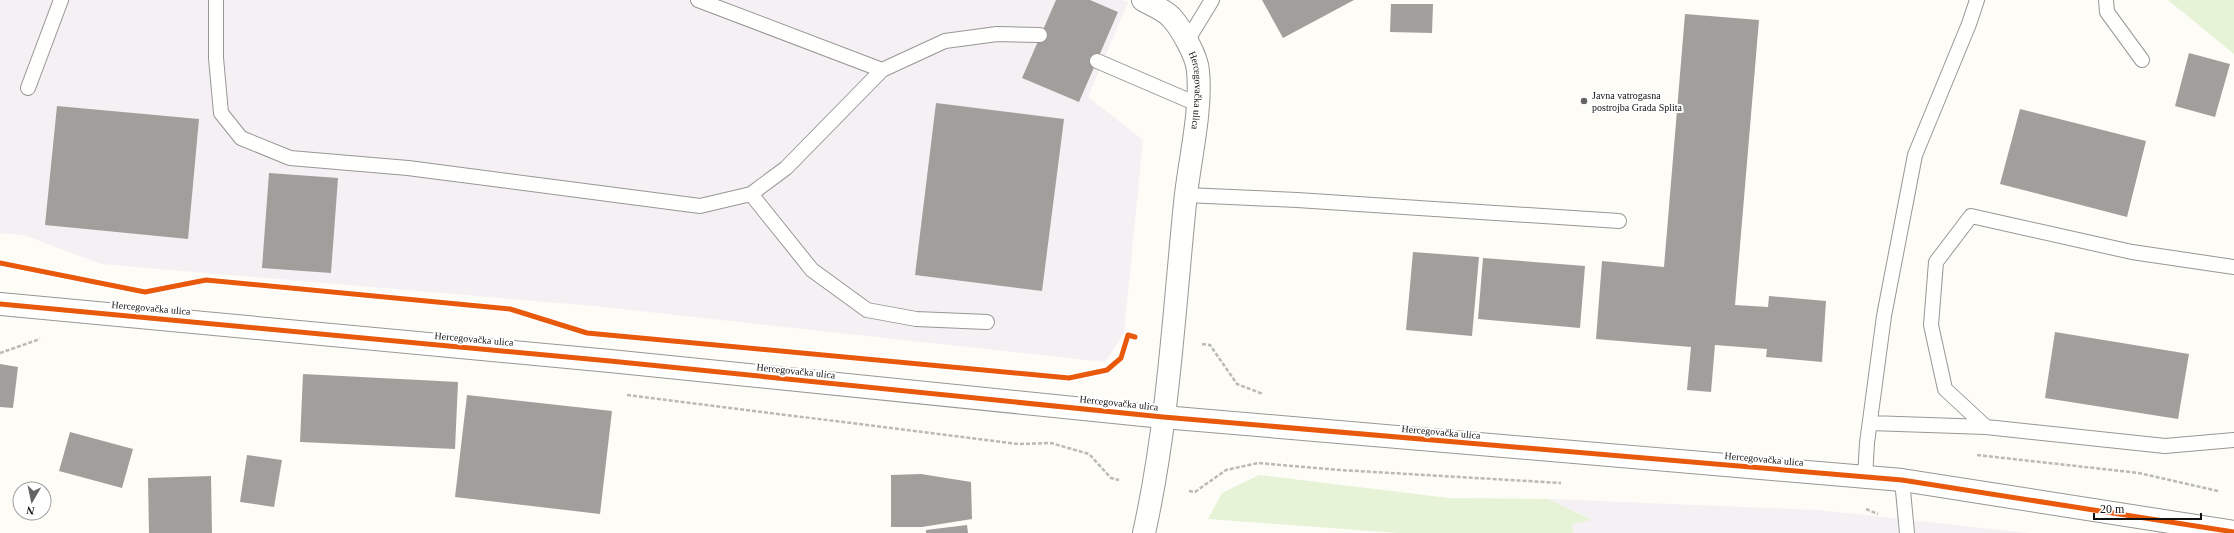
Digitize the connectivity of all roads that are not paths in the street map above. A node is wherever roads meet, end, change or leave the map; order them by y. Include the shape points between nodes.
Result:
1 (61, 0) edge
2 (216, 0) edge
3 (698, 0) edge
4 (1143, 0) edge
5 (1212, 0) edge
6 (1977, 0) edge
7 (2106, 0) edge
8 (1040, 35) dead end
9 (1187, 41) junction
10 (2142, 60) dead end
11 (1097, 61) dead end
12 (882, 70) junction
13 (28, 88) dead end
14 (1197, 104) junction
15 (751, 194) junction
16 (1186, 195) junction
17 (1619, 221) dead end
18 (2234, 267) edge
19 (0, 304) edge
20 (987, 322) dead end
21 (1163, 417) junction
22 (1870, 423) junction
23 (1986, 427) junction
24 (2234, 440) edge
25 (1865, 477) junction
26 (1902, 480) junction
27 (2234, 532) edge
28 (1144, 533) edge
29 (1907, 533) edge

1 - 13 lane
2 - 15 lane via 216,58 221,113 242,138 290,158 408,168 700,206
3 - 12 lane
4 - 9 street, Hercegovačka ulica via 1171,17
5 - 9 lane
6 - 22 lane via 1915,155 1884,316
7 - 10 lane via 2107,12
8 - 12 lane via 997,34 945,42
9 - 14 street, Hercegovačka ulica via 1198,70
11 - 14 lane
12 - 15 lane via 786,168
14 - 16 street, Hercegovačka ulica
15 - 20 lane via 812,270 867,310 916,319
16 - 17 lane
16 - 21 street, Hercegovačka ulica
18 - 23 lane via 2132,252 1971,216 1936,262 1931,325 1945,389
19 - 21 street, Hercegovačka ulica via 610,361
21 - 25 street, Hercegovačka ulica
21 - 28 street, Hercegovačka ulica via 1154,485
22 - 23 lane
22 - 25 lane
23 - 24 lane via 2165,446
25 - 26 street, Hercegovačka ulica
26 - 27 street, Hercegovačka ulica
26 - 29 lane

